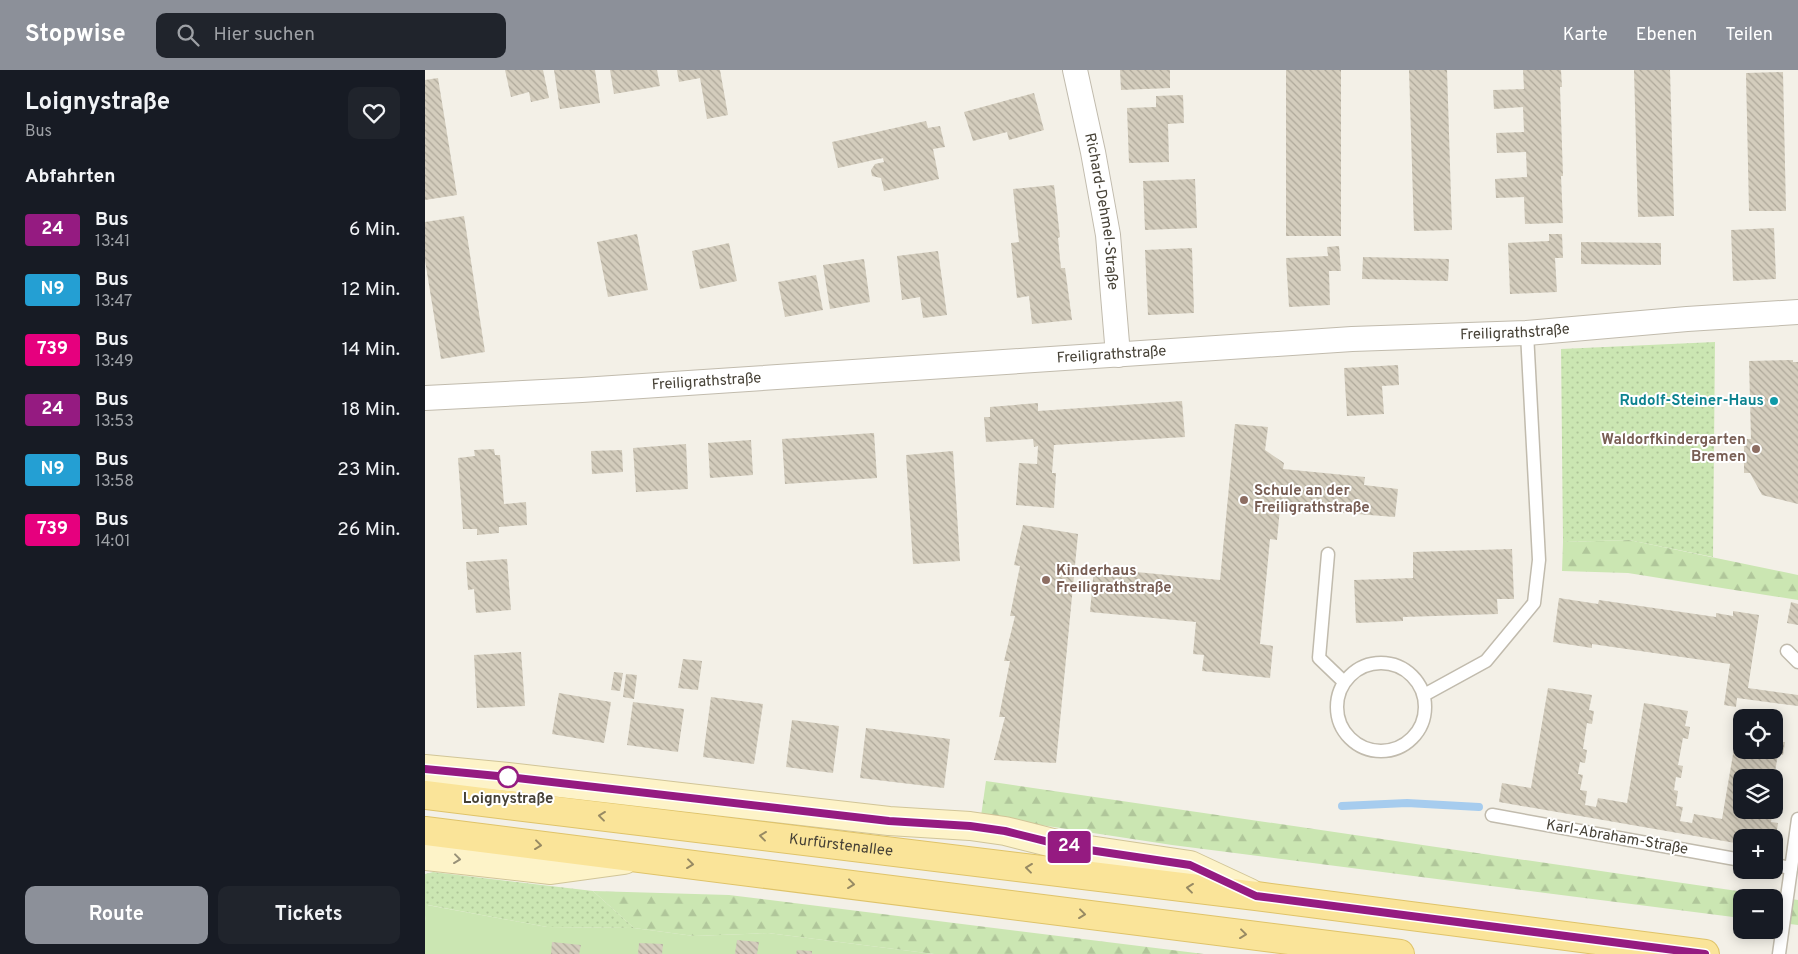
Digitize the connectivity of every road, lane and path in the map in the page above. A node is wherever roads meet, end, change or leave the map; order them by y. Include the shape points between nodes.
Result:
1 (1075, 70) edge
2 (1798, 312) edge
3 (1527, 333) junction
4 (1118, 355) junction
5 (425, 398) edge
6 (1329, 554) dead end
7 (1787, 651) dead end
8 (1798, 662) edge
9 (1344, 682) junction
10 (1424, 695) junction
11 (425, 769) edge
12 (425, 795) edge
13 (1492, 816) dead end
14 (1798, 819) edge
15 (425, 831) edge
16 (425, 856) edge
17 (642, 858) junction
18 (1733, 859) edge
19 (1783, 867) edge
20 (1791, 868) junction
21 (1256, 896) junction
22 (1399, 954) edge
23 (1705, 954) edge
24 (1779, 954) edge

1 - 4 street, Richard-Dehmel-Straße via 1108,235
2 - 3 street, Freiligrathstraße
3 - 4 street, Freiligrathstraße via 1352,338
3 - 10 lane via 1539,560 1534,603 1486,661
4 - 5 street, Freiligrathstraße
6 - 9 lane via 1319,658
7 - 8 lane
9 - 10 lane via 1359,668 1378,662 1398,666 1415,677
9 - 10 lane via 1337,699 1338,717 1349,737 1369,750 1392,750 1413,739 1424,718
11 - 21 main road, Kurfürstenallee via 1005,831 1069,847 1190,865
21 -> 12 main road, Kurfürstenallee
13 - 18 lane, Karl-Abraham-Straße
14 - 20 lane
15 -> 17 main road
16 -> 17 main road via 551,870
17 -> 22 main road
19 - 20 lane
20 - 24 lane
21 - 23 main road, Kurfürstenallee

